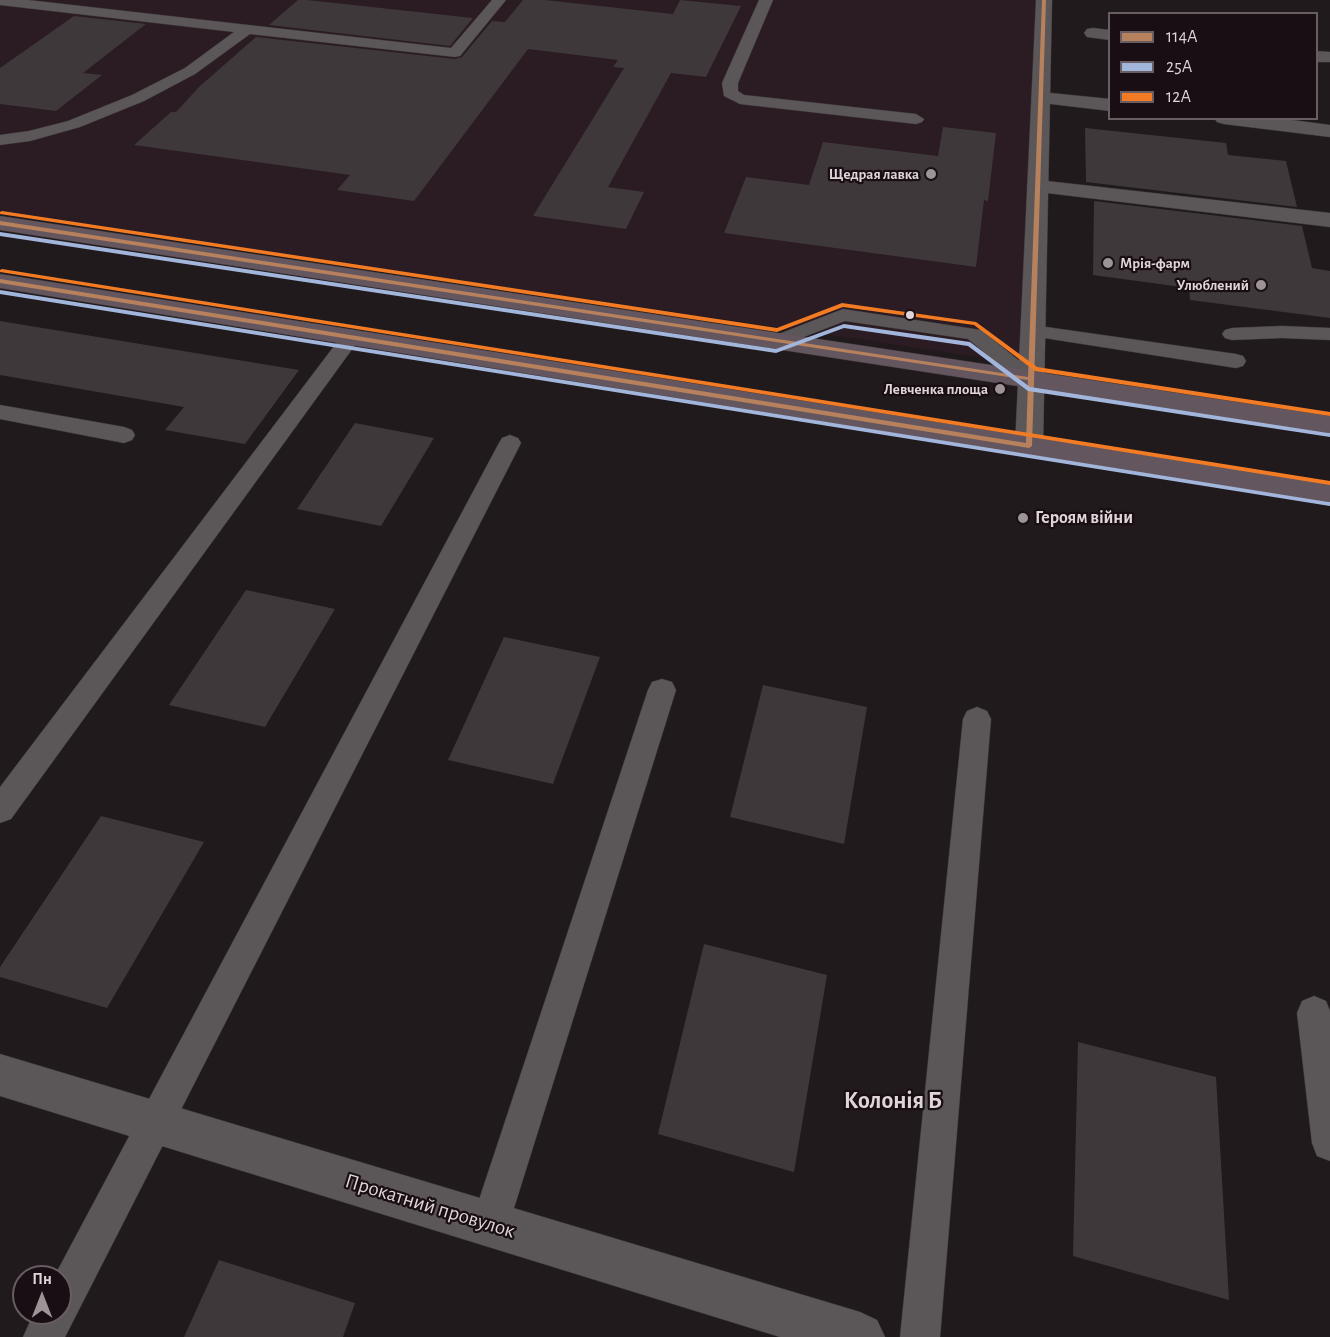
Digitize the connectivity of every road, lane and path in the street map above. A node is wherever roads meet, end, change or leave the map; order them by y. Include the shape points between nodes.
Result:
1 (499, 0) edge
2 (766, 0) edge
3 (1044, 0) edge
4 (0, 1) edge
5 (247, 29) junction
6 (1041, 98) junction
7 (1108, 105) edge
8 (916, 119) dead end
9 (1240, 120) edge
10 (1330, 131) edge
11 (0, 140) edge
12 (1038, 186) junction
13 (1330, 220) edge
14 (0, 223) edge
15 (0, 281) edge
16 (1032, 331) junction
17 (1232, 334) dead end
18 (1330, 334) edge
19 (351, 337) junction
20 (778, 341) junction
21 (1236, 361) dead end
22 (1031, 380) junction
23 (0, 412) edge
24 (1330, 425) edge
25 (124, 435) dead end
26 (510, 443) dead end
27 (1029, 446) junction
28 (1330, 494) edge
29 (662, 690) dead end
30 (977, 719) dead end
31 (0, 810) edge
32 (1314, 1013) dead end
33 (0, 1075) edge
34 (155, 1122) junction
35 (1330, 1143) edge
36 (490, 1224) junction
37 (72, 1282) edge
38 (860, 1337) edge
39 (920, 1337) edge

1 - 5 lane via 455,53
2 - 8 lane via 730,83 730,93 740,99
3 - 6 street
4 - 5 lane
5 - 11 lane via 190,71 138,98 74,124
6 - 7 street
6 - 12 street
9 - 10 street
12 - 13 street
12 - 16 street
14 - 20 main road
15 - 19 main road
16 - 21 lane
16 - 22 street
17 - 18 lane
19 - 27 main road
19 - 31 lane
20 - 22 main road
20 - 22 lane via 843,315 974,334
22 - 24 main road
22 - 27 street
23 - 25 lane
26 - 34 lane
27 - 28 main road
29 - 36 lane
30 - 39 lane
32 - 35 lane
33 - 34 street, Прокатний провулок
34 - 36 street, Прокатний провулок
34 - 37 lane
36 - 38 street, Прокатний провулок

